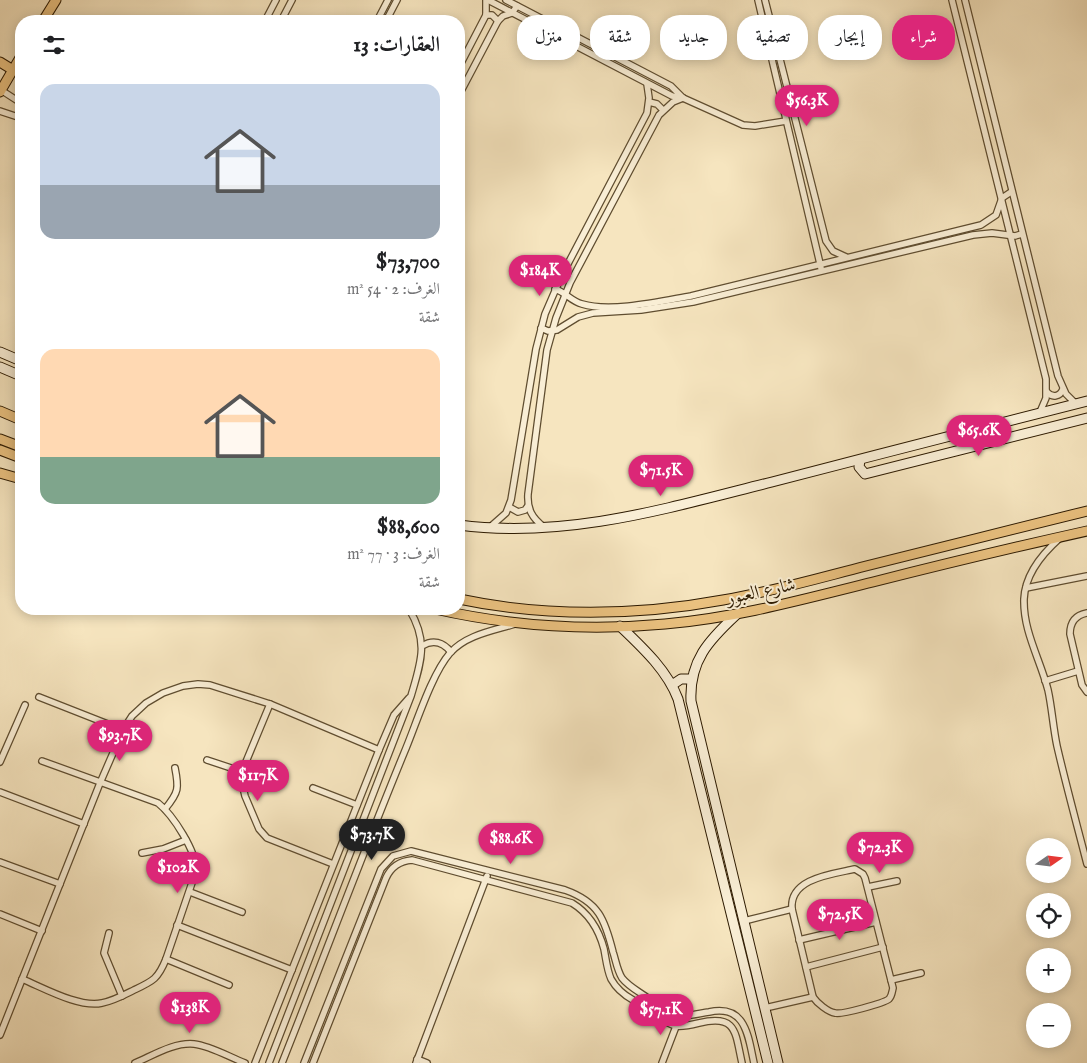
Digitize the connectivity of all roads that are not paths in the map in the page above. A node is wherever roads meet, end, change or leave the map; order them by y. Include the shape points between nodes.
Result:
1 (56, 0) edge
2 (276, 0) edge
3 (388, 0) edge
4 (397, 0) edge
5 (487, 0) edge
6 (506, 0) edge
7 (758, 0) edge
8 (765, 0) edge
9 (952, 0) edge
10 (965, 0) edge
11 (290, 1) edge
12 (517, 6) junction
13 (512, 13) junction
14 (47, 15) edge
15 (268, 15) edge
16 (283, 15) edge
17 (380, 15) edge
18 (389, 15) edge
19 (486, 15) junction
20 (970, 20) junction
21 (498, 21) junction
22 (958, 22) junction
23 (465, 55) edge
24 (0, 62) edge
25 (15, 66) edge
26 (981, 68) junction
27 (13, 70) junction
28 (970, 70) junction
29 (785, 80) junction
30 (777, 82) junction
31 (465, 84) edge
32 (647, 84) junction
33 (0, 91) edge
34 (683, 98) junction
35 (15, 100) edge
36 (649, 102) junction
37 (663, 110) junction
38 (0, 111) edge
39 (15, 116) edge
40 (786, 121) junction
41 (619, 168) junction
42 (628, 173) junction
43 (1011, 192) junction
44 (1001, 202) junction
45 (600, 204) junction
46 (609, 209) junction
47 (989, 222) junction
48 (966, 233) junction
49 (992, 233) junction
50 (1022, 234) junction
51 (1010, 236) junction
52 (579, 242) junction
53 (588, 247) junction
54 (848, 257) junction
55 (821, 268) junction
56 (555, 289) junction
57 (730, 290) junction
58 (565, 295) junction
59 (586, 305) junction
60 (584, 315) junction
61 (541, 328) junction
62 (552, 331) junction
63 (0, 352) edge
64 (15, 358) edge
65 (0, 367) edge
66 (15, 373) edge
67 (1062, 389) junction
68 (1046, 392) junction
69 (1087, 401) edge
70 (1076, 404) junction
71 (0, 411) edge
72 (1040, 412) junction
73 (15, 417) edge
74 (1087, 418) edge
75 (0, 439) edge
76 (15, 445) edge
77 (0, 450) edge
78 (882, 454) junction
79 (15, 456) edge
80 (860, 460) junction
81 (881, 469) junction
82 (0, 473) edge
83 (15, 477) edge
84 (528, 506) junction
85 (509, 507) junction
86 (1087, 511) edge
87 (465, 526) edge
88 (489, 528) junction
89 (545, 528) junction
90 (1087, 531) edge
91 (1061, 537) junction
92 (1087, 576) edge
93 (1026, 588) junction
94 (465, 600) edge
95 (1087, 613) edge
96 (465, 614) edge
97 (412, 615) edge
98 (736, 615) junction
99 (521, 623) junction
100 (620, 626) junction
101 (422, 646) junction
102 (451, 652) junction
103 (1078, 672) junction
104 (692, 679) junction
105 (1045, 681) junction
106 (672, 685) junction
107 (1087, 692) edge
108 (411, 696) junction
109 (40, 697) dead end
110 (270, 704) junction
111 (25, 705) dead end
112 (123, 730) junction
113 (378, 750) junction
114 (207, 760) dead end
115 (42, 761) dead end
116 (0, 762) edge
117 (175, 768) dead end
118 (242, 772) junction
119 (100, 783) junction
120 (313, 788) dead end
121 (0, 792) edge
122 (356, 806) junction
123 (165, 809) junction
124 (84, 824) junction
125 (186, 840) junction
126 (142, 853) dead end
127 (0, 862) edge
128 (333, 864) junction
129 (1087, 864) edge
130 (489, 871) junction
131 (486, 879) junction
132 (896, 881) dead end
133 (60, 884) junction
134 (868, 887) junction
135 (190, 892) junction
136 (368, 901) junction
137 (376, 904) junction
138 (792, 909) junction
139 (242, 912) dead end
140 (0, 914) edge
141 (744, 921) junction
142 (876, 922) junction
143 (177, 925) junction
144 (42, 931) junction
145 (109, 933) dead end
146 (799, 940) junction
147 (883, 948) junction
148 (166, 959) junction
149 (806, 966) junction
150 (292, 970) junction
151 (921, 973) dead end
152 (22, 979) junction
153 (891, 980) junction
154 (229, 985) dead end
155 (122, 996) junction
156 (813, 997) junction
157 (764, 1008) junction
158 (680, 1016) junction
159 (676, 1026) junction
160 (0, 1035) edge
161 (417, 1061) edge
162 (135, 1063) edge
163 (244, 1063) edge
164 (255, 1063) edge
165 (269, 1063) edge
166 (282, 1063) edge
167 (304, 1063) edge
168 (314, 1063) edge
169 (427, 1063) edge
170 (662, 1063) edge
171 (742, 1063) edge
172 (754, 1063) edge
173 (768, 1063) edge
174 (778, 1063) edge

1 - 14 main road
2 - 15 street
3 - 17 street
4 - 18 street
5 - 13 street
5 - 19 street
6 - 12 street
7 - 30 street
8 - 29 street
9 - 22 street
10 - 20 street
11 - 16 street
12 - 13 street
12 - 34 street via 671,86
13 - 21 street
13 - 32 street
19 - 21 street via 492,15
19 - 23 street
20 - 22 street
20 - 26 street
21 - 31 street
22 - 28 street
24 - 27 main road
25 - 27 main road
26 - 28 street
26 - 43 street
27 - 33 main road
28 - 44 street
29 - 30 street
29 - 54 street via 826,241 837,254
30 - 40 street
32 - 34 street
32 - 36 street
33 - 35 street
34 - 37 street
34 - 40 street via 743,125
36 - 37 street
36 - 41 street via 647,113
37 - 42 street
38 - 39 street
40 - 55 street
41 - 42 street
41 - 45 street
42 - 46 street
43 - 44 street
43 - 50 street
44 - 47 street
44 - 51 street
45 - 46 street
45 - 52 street
46 - 53 street
47 - 48 street
47 - 49 street
48 - 49 street
48 - 54 street
48 - 55 street
49 - 51 street
50 - 51 street
50 - 67 street
51 - 68 street via 1046,379
52 - 53 street
52 - 56 street
53 - 58 street
54 - 55 street
55 - 57 street
56 - 58 street
56 - 61 street
57 - 59 street via 613,307
57 - 60 street via 667,307
58 - 59 street
58 - 62 street
59 - 60 street
60 - 62 street
61 - 62 street
61 - 85 street
62 - 84 street
63 - 64 street
65 - 66 street
67 - 68 street via 1056,396
67 - 70 street
68 - 72 street
69 - 70 street
70 - 72 street
71 - 73 main road
72 - 78 street
74 - 81 street
75 - 76 main road
77 - 79 main road
78 - 80 street
78 - 81 street
80 - 81 street via 864,474
80 - 89 street via 613,520
82 - 83 main road
84 - 85 street via 523,512 512,511
84 - 89 street
85 - 88 street via 502,518
86 - 94 main road, شارع العبور via 746,596 686,606 625,611 553,611
87 - 88 street
88 - 89 street
90 - 91 main road, شارع العبور
91 - 93 street via 1040,559
91 - 98 main road, شارع العبور
92 - 93 street
93 - 105 street via 1025,617
95 - 103 street via 1078,616 1070,627
96 - 99 main road, شارع العبور
97 - 101 street
98 - 100 main road, شارع العبور
98 - 104 street via 706,646
99 - 100 main road, شارع العبور
99 - 102 street via 474,636
100 - 106 street
101 - 102 street via 438,642
101 - 108 street via 421,665
102 - 166 street via 438,671 399,765
103 - 105 street
103 - 107 street
104 - 106 street via 681,679
104 - 141 street via 693,714
105 - 129 street via 1060,758
106 - 173 street
108 - 113 street via 394,716
108 - 165 street
109 - 112 street
110 - 112 street via 210,685 188,685 152,699 136,711
110 - 113 street
110 - 118 street
111 - 116 street
112 - 119 street
113 - 122 street
114 - 118 street
115 - 119 street
117 - 123 street via 177,790
118 - 128 street via 245,796 264,836
119 - 123 street via 138,795
119 - 124 street
120 - 122 street
121 - 124 street
122 - 128 street
123 - 125 street
124 - 133 street
125 - 126 street
125 - 135 street via 196,867
127 - 133 street
128 - 150 street
130 - 131 street
130 - 136 street via 420,852 402,852 383,865
130 - 158 street via 565,890 587,900 605,922 623,978 646,997
131 - 137 street via 407,861 398,864 388,874
131 - 159 street via 560,898 577,906 598,931 608,972 618,988
131 - 161 street
132 - 134 street
133 - 144 street
134 - 138 street via 863,874 855,869 812,879 794,896
134 - 142 street
135 - 139 street
135 - 143 street
136 - 137 street
136 - 167 street
137 - 168 street
138 - 141 street
138 - 146 street
140 - 144 street
141 - 157 street
142 - 146 street
142 - 147 street
143 - 148 street
143 - 150 street
144 - 152 street
145 - 155 street via 104,954
146 - 149 street
147 - 149 street
147 - 153 street
148 - 154 street
148 - 155 street via 154,980
149 - 156 street
150 - 164 street
151 - 153 street
152 - 155 street via 86,1003 102,1003
152 - 160 street
153 - 156 street via 892,993 886,1001 839,1014 831,1012
156 - 157 street
157 - 174 street
158 - 159 street
158 - 172 street via 718,1010 734,1014 746,1028
159 - 170 street
159 - 171 street via 715,1020 724,1022 735,1034
161 - 169 street
162 - 163 street via 177,1046 193,1044

